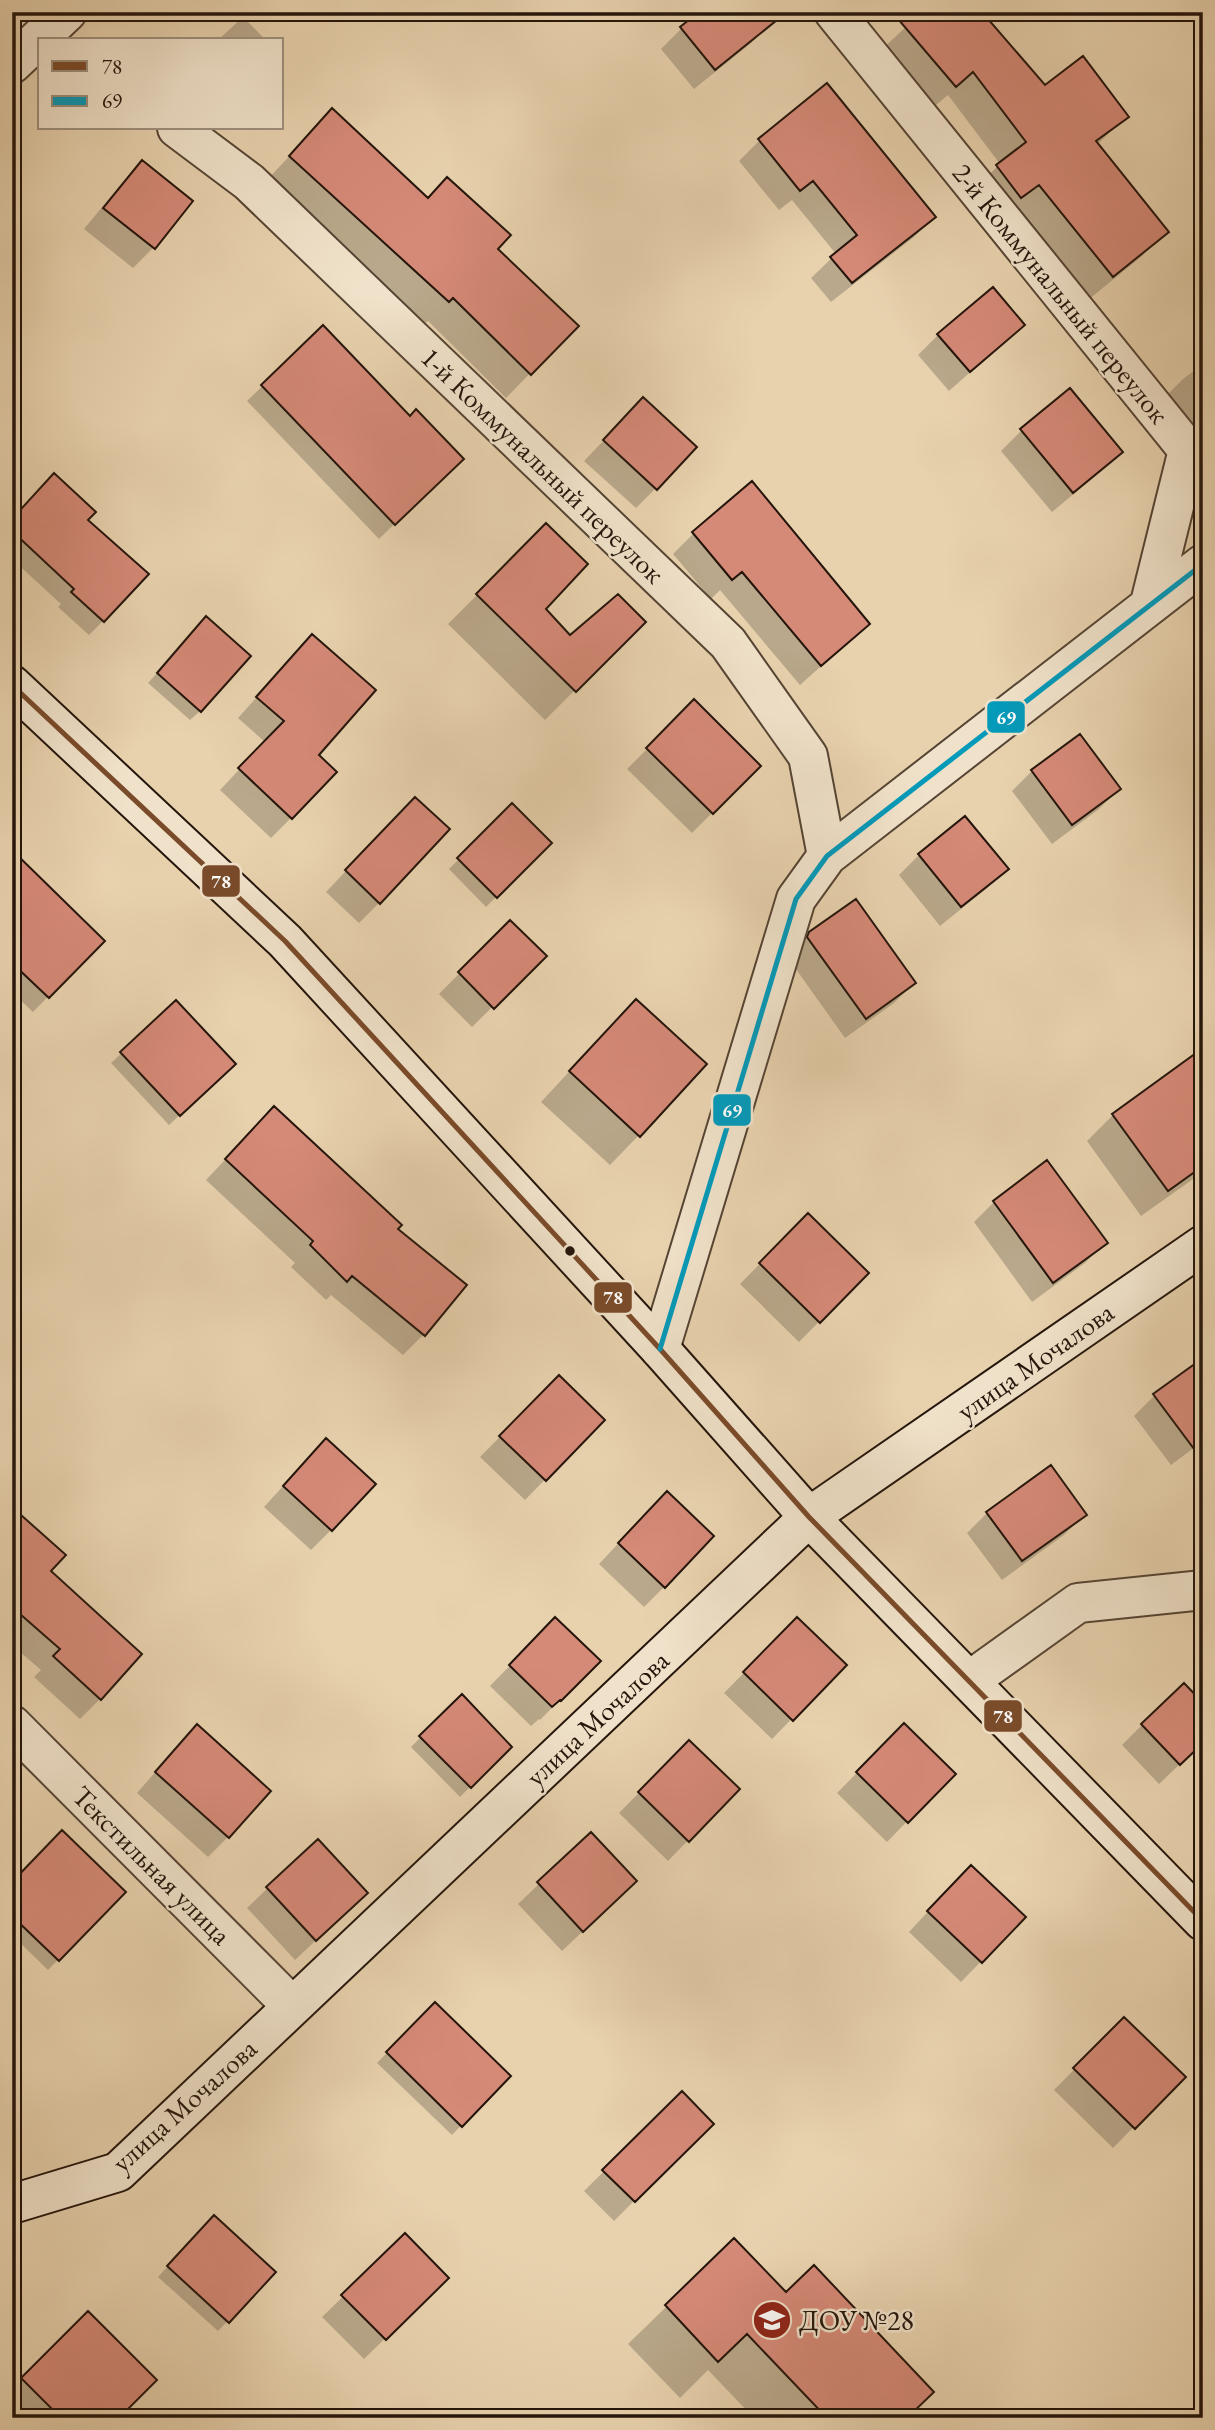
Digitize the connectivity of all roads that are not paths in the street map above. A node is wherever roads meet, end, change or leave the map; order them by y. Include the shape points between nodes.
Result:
1 (834, 12) edge
2 (53, 24) edge
3 (39, 38) edge
4 (38, 39) edge
5 (12, 64) edge
6 (180, 130) edge
7 (1203, 564) edge
8 (1150, 603) junction
9 (12, 685) edge
10 (827, 856) junction
11 (1203, 1245) edge
12 (660, 1349) junction
13 (809, 1517) junction
14 (1203, 1590) edge
15 (969, 1681) junction
16 (12, 1725) edge
17 (1203, 1921) edge
18 (292, 2006) junction
19 (12, 2204) edge

1 - 8 street, 2-й Коммунальный переулок via 1188,450
2 - 3 street
4 - 5 street
6 - 10 street, 1-й Коммунальный переулок via 249,182 728,643 808,755
7 - 8 street
8 - 10 street
9 - 12 street via 285,941
10 - 12 street via 796,899
11 - 13 street, улица Мочалова
12 - 13 street
13 - 15 street
13 - 18 street, улица Мочалова
14 - 15 street via 1078,1603
15 - 17 street
16 - 18 street, Текстильная улица
18 - 19 street, улица Мочалова via 118,2172

